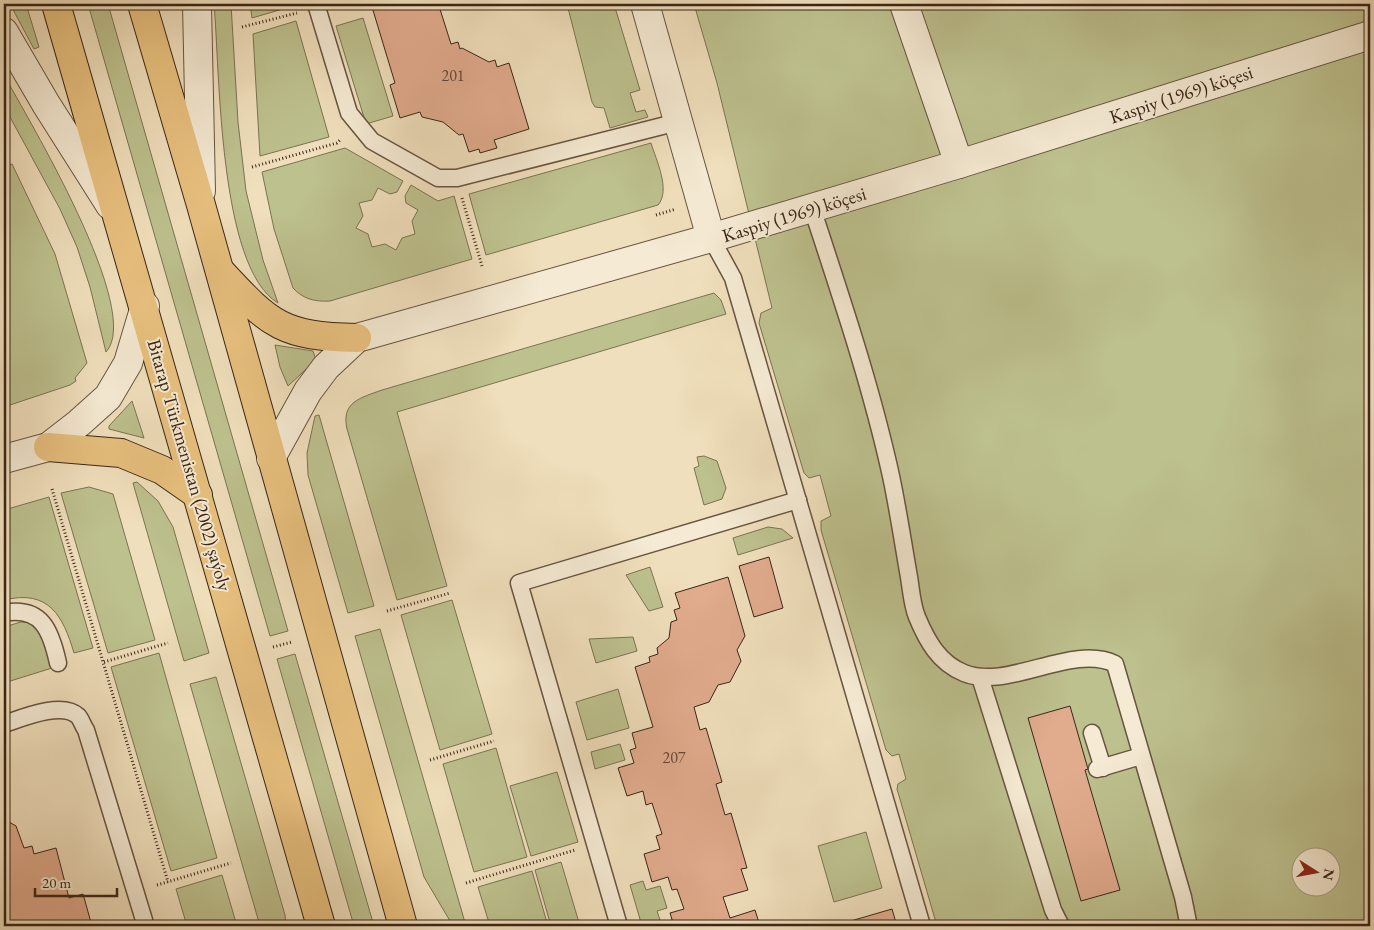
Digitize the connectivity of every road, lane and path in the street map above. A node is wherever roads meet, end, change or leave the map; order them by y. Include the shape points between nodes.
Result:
1 (56, 4) edge
2 (142, 4) edge
3 (197, 4) edge
4 (645, 4) edge
5 (904, 4) edge
6 (317, 6) edge
7 (242, 27) dead end
8 (4, 32) edge
9 (1370, 34) edge
10 (678, 122) junction
11 (355, 124) junction
12 (959, 164) junction
13 (252, 167) dead end
14 (457, 178) junction
15 (201, 205) junction
16 (812, 208) junction
17 (120, 220) junction
18 (711, 238) junction
19 (482, 266) dead end
20 (218, 269) junction
21 (145, 306) junction
22 (357, 338) junction
23 (48, 447) junction
24 (271, 458) junction
25 (4, 459) edge
26 (52, 489) dead end
27 (198, 495) junction
28 (798, 500) junction
29 (450, 593) dead end
30 (388, 611) dead end
31 (4, 613) edge
32 (292, 642) dead end
33 (168, 643) dead end
34 (273, 647) dead end
35 (58, 662) dead end
36 (104, 662) junction
37 (980, 677) junction
38 (4, 724) edge
39 (1092, 733) dead end
40 (494, 741) dead end
41 (1141, 756) junction
42 (430, 760) dead end
43 (595, 844) junction
44 (231, 863) dead end
45 (168, 882) junction
46 (466, 883) dead end
47 (135, 891) junction
48 (144, 920) dead end
49 (321, 926) edge
50 (403, 926) edge
51 (620, 926) edge
52 (922, 926) edge
53 (1061, 926) edge
54 (1187, 926) edge

1 - 17 main road, Bitarap Türkmenistan (2002) şaýoly
2 - 15 main road
3 - 15 street
4 - 10 street
5 - 12 street
6 - 7 path
6 - 11 lane
8 - 17 street
9 - 12 street, Kaspiy (1969) köçesi
10 - 14 lane
10 - 18 street
11 - 13 path via 337,143
11 - 14 lane via 372,141 424,172 438,178
12 - 16 street, Kaspiy (1969) köçesi
14 - 19 path
15 - 20 main road
16 - 18 street, Kaspiy (1969) köçesi
16 - 37 lane via 858,350 886,456 916,615 932,647 946,664 964,674
17 - 21 main road, Bitarap Türkmenistan (2002) şaýoly
18 - 22 street, Kaspiy (1969) köçesi
18 - 28 lane via 733,278
20 - 22 main road via 253,306 286,329 325,337
20 - 24 main road
21 - 23 street via 128,363 108,397
21 - 27 main road, Bitarap Türkmenistan (2002) şaýoly
22 - 24 street, Kaspiy (1969) köçesi via 326,367 308,391
23 - 25 street
23 - 27 main road via 121,453 162,470
24 - 50 main road
26 - 36 path
27 - 49 main road, Bitarap Türkmenistan (2002) şaýoly
28 - 43 lane via 519,583
28 - 52 lane
29 - 30 path
31 - 35 lane via 29,614 44,623 54,643
32 - 34 path
33 - 36 path
36 - 45 path
37 - 41 lane via 1009,675 1080,660 1103,659 1115,664
37 - 53 lane via 1053,910
38 - 47 lane via 62,710 77,716 86,730
39 - 41 lane via 1100,769
40 - 42 path
41 - 54 lane via 1183,897
43 - 46 path
43 - 51 lane
44 - 45 path
45 - 47 path
47 - 48 lane

